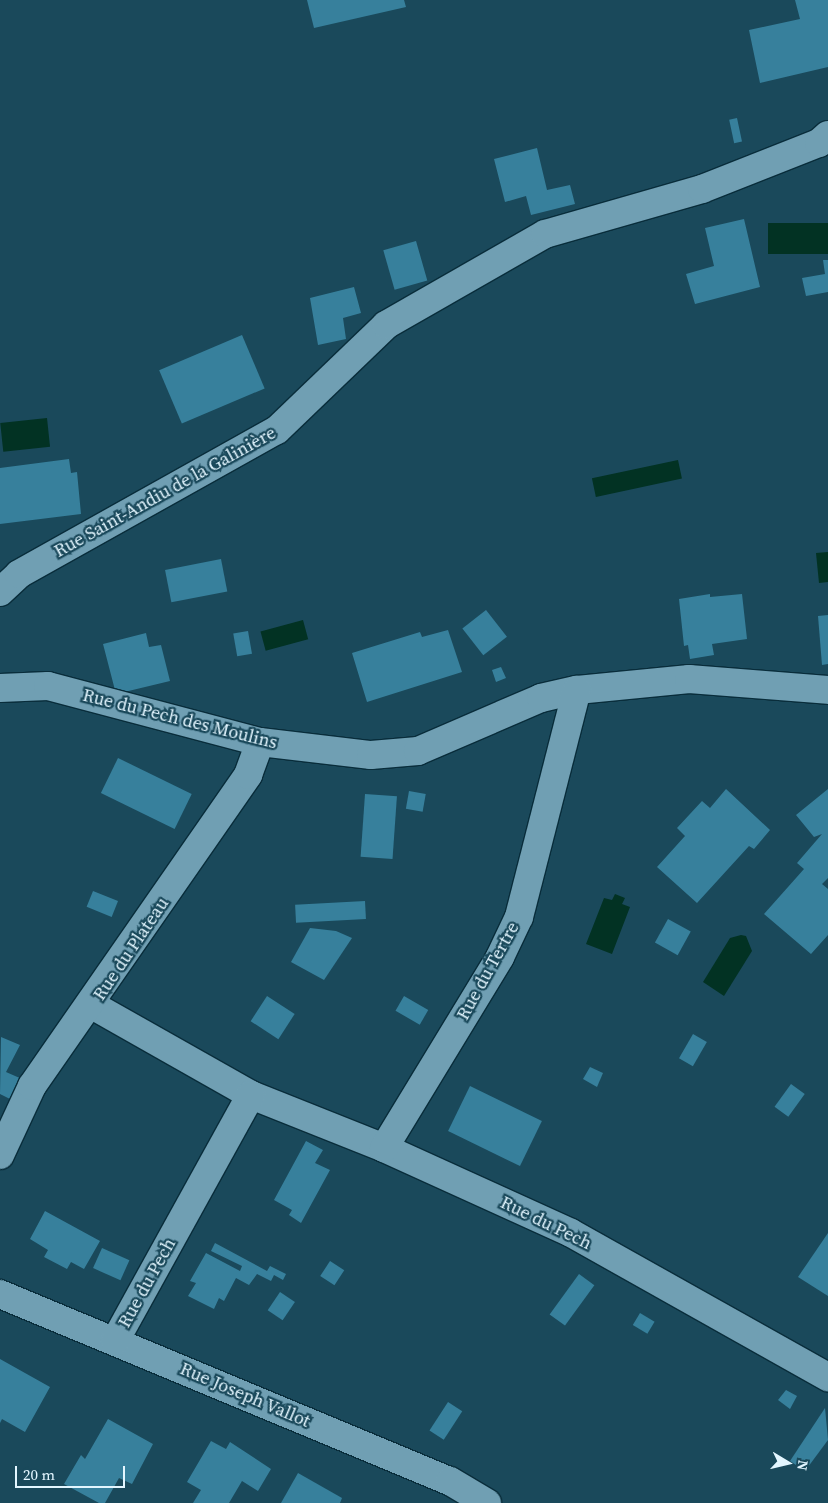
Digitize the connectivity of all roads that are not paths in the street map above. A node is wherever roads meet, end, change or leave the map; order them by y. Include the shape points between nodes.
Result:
1 (828, 135) edge
2 (0, 592) edge
3 (0, 688) edge
4 (577, 690) junction
5 (828, 690) edge
6 (260, 742) junction
7 (92, 1005) junction
8 (252, 1095) junction
9 (384, 1148) junction
10 (0, 1155) edge
11 (0, 1294) edge
12 (115, 1341) junction
13 (828, 1377) edge
14 (487, 1503) edge

1 - 2 street, Rue Saint-Andiu de la Galinière via 819,143 702,189 545,234 386,325 277,430 18,574
3 - 6 street, Rue du Pech des Moulins via 48,686
4 - 5 street, Rue du Pech des Moulins via 689,679
4 - 6 street, Rue du Pech des Moulins via 541,698 418,751 371,755
4 - 9 street, Rue du Tertre via 569,733 518,917 500,957
6 - 7 street, Rue du Plateau via 248,775
7 - 8 street, Rue du Pech
7 - 10 street, Rue du Plateau via 32,1086
8 - 9 street, Rue du Pech
8 - 12 street, Rue du Pech
9 - 13 street, Rue du Pech via 571,1233
11 - 12 street, Rue Joseph Vallot
12 - 14 street, Rue Joseph Vallot via 450,1481

